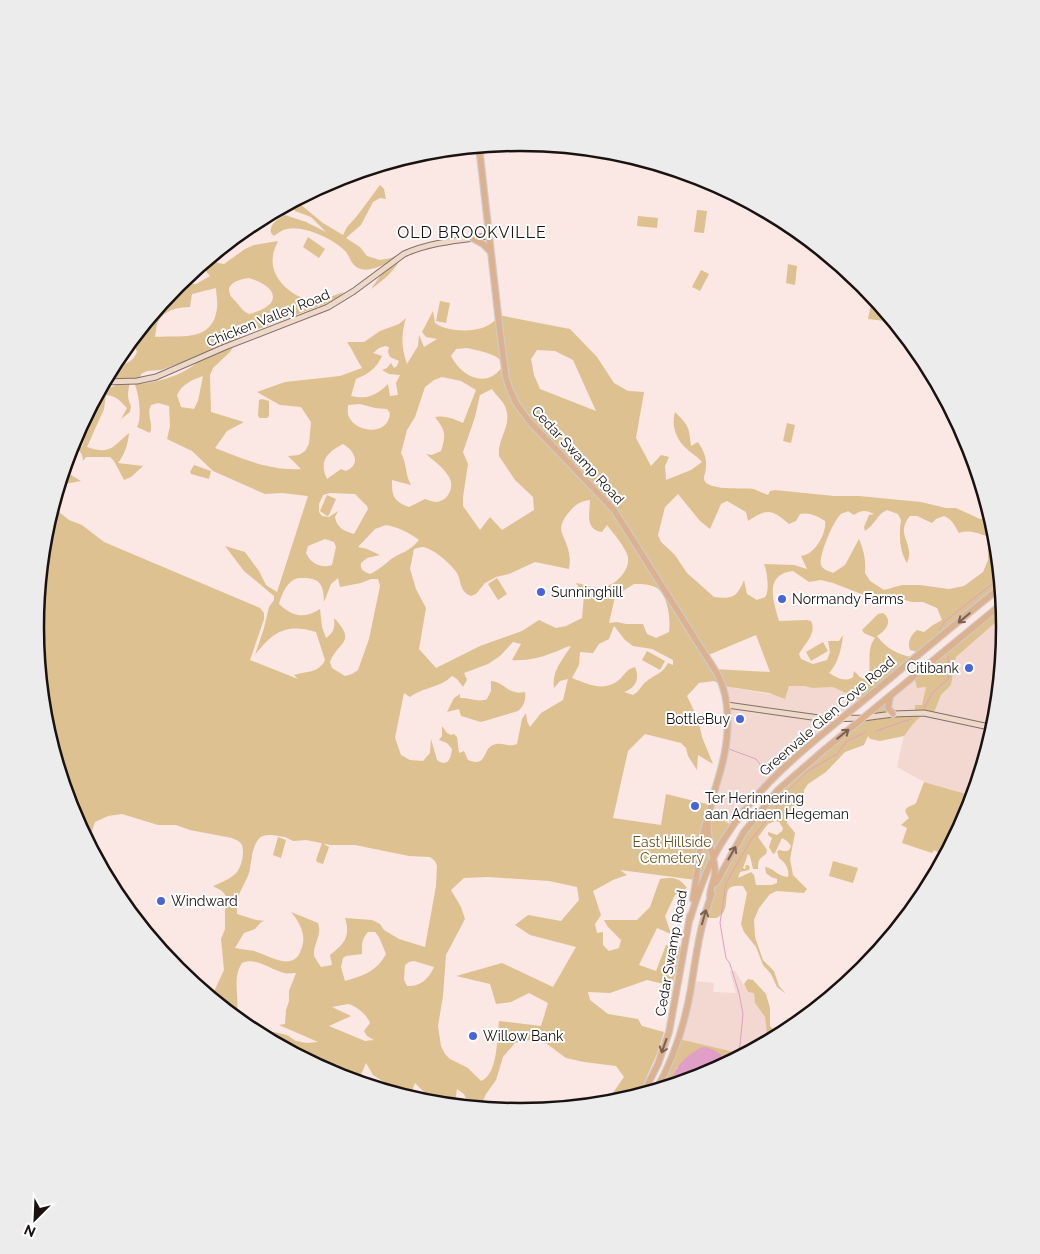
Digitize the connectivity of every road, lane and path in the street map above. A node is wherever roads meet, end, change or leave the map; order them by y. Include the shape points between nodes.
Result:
1 (480, 153) edge
2 (489, 236) junction
3 (472, 238) junction
4 (491, 252) junction
5 (112, 382) edge
6 (995, 592) edge
7 (995, 609) edge
8 (891, 694) junction
9 (727, 705) junction
10 (894, 714) junction
11 (863, 718) junction
12 (839, 719) junction
13 (986, 726) edge
14 (710, 812) junction
15 (708, 829) junction
16 (726, 836) junction
17 (700, 848) junction
18 (711, 849) junction
19 (714, 858) junction
20 (710, 897) junction
21 (690, 919) junction
22 (660, 1082) edge
23 (647, 1086) edge

1 - 2 main road, Cedar Swamp Road
2 - 3 main road, Chicken Valley Road
2 - 4 main road, Cedar Swamp Road
3 - 4 main road
3 - 5 main road, Chicken Valley Road via 413,250 328,307 166,374 137,381
4 - 9 main road, Cedar Swamp Road via 506,378 516,403 529,421 614,510 718,675
6 -> 12 main road, Greenvale Glen Cove Road
7 - 8 main road, Greenvale Glen Cove Road
8 - 10 main road via 887,705
8 - 11 main road, Greenvale Glen Cove Road
9 - 12 main road
9 - 14 main road, Cedar Swamp Road via 725,752
10 - 11 main road
10 - 13 main road via 924,713
11 - 12 main road
20 -> 11 main road, Greenvale Glen Cove Road via 755,816 790,778
12 - 16 main road, Greenvale Glen Cove Road via 768,782
14 - 15 main road, Cedar Swamp Road
14 - 17 main road, Cedar Swamp Road
15 - 16 main road via 715,839
15 - 18 main road, Cedar Swamp Road
16 - 19 main road, Greenvale Glen Cove Road
17 - 18 main road
17 - 21 main road, Cedar Swamp Road
18 - 19 main road, Cedar Swamp Road
19 - 20 main road via 715,876
19 - 21 main road, Greenvale Glen Cove Road
22 -> 20 main road, Cedar Swamp Road via 683,1024
21 -> 23 main road, Cedar Swamp Road via 669,1032

